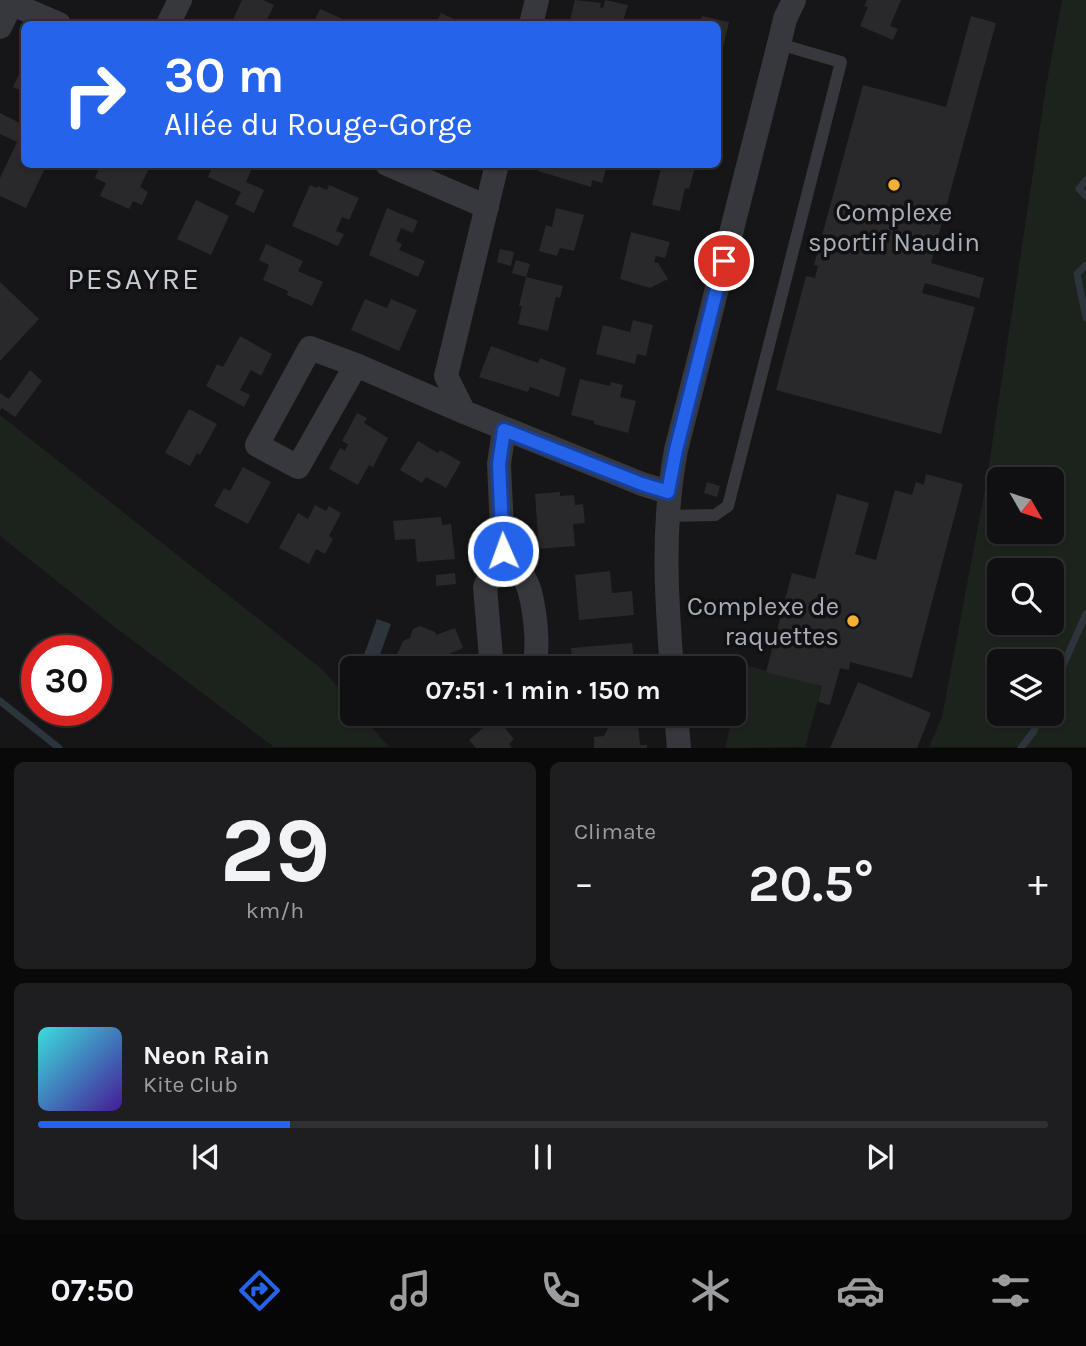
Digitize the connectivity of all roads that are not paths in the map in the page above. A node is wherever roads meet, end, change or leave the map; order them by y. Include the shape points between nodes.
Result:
1 (180, 0) edge
2 (537, 0) edge
3 (794, 0) edge
4 (9, 1) edge
5 (52, 21) edge
6 (170, 21) edge
7 (532, 21) edge
8 (0, 27) edge
9 (779, 44) junction
10 (396, 168) edge
11 (496, 168) edge
12 (486, 207) junction
13 (356, 365) junction
14 (464, 412) junction
15 (504, 430) junction
16 (667, 504) junction
17 (503, 551) junction
18 (491, 656) edge
19 (538, 656) edge
20 (671, 656) edge
21 (677, 726) edge
22 (679, 747) edge

1 - 6 street
2 - 7 street
3 - 9 street
4 - 5 street
4 - 8 street
9 - 16 street via 676,450
9 - 16 lane via 841,62 727,506 715,515
10 - 12 street
11 - 12 street
12 - 14 street via 446,376
13 - 13 street via 310,348 257,445 298,467
13 - 14 street
14 - 15 street
15 - 16 street via 642,484
15 - 17 street via 499,464
16 - 20 street
17 - 18 street via 485,586
17 - 19 street via 530,591
21 - 22 street

